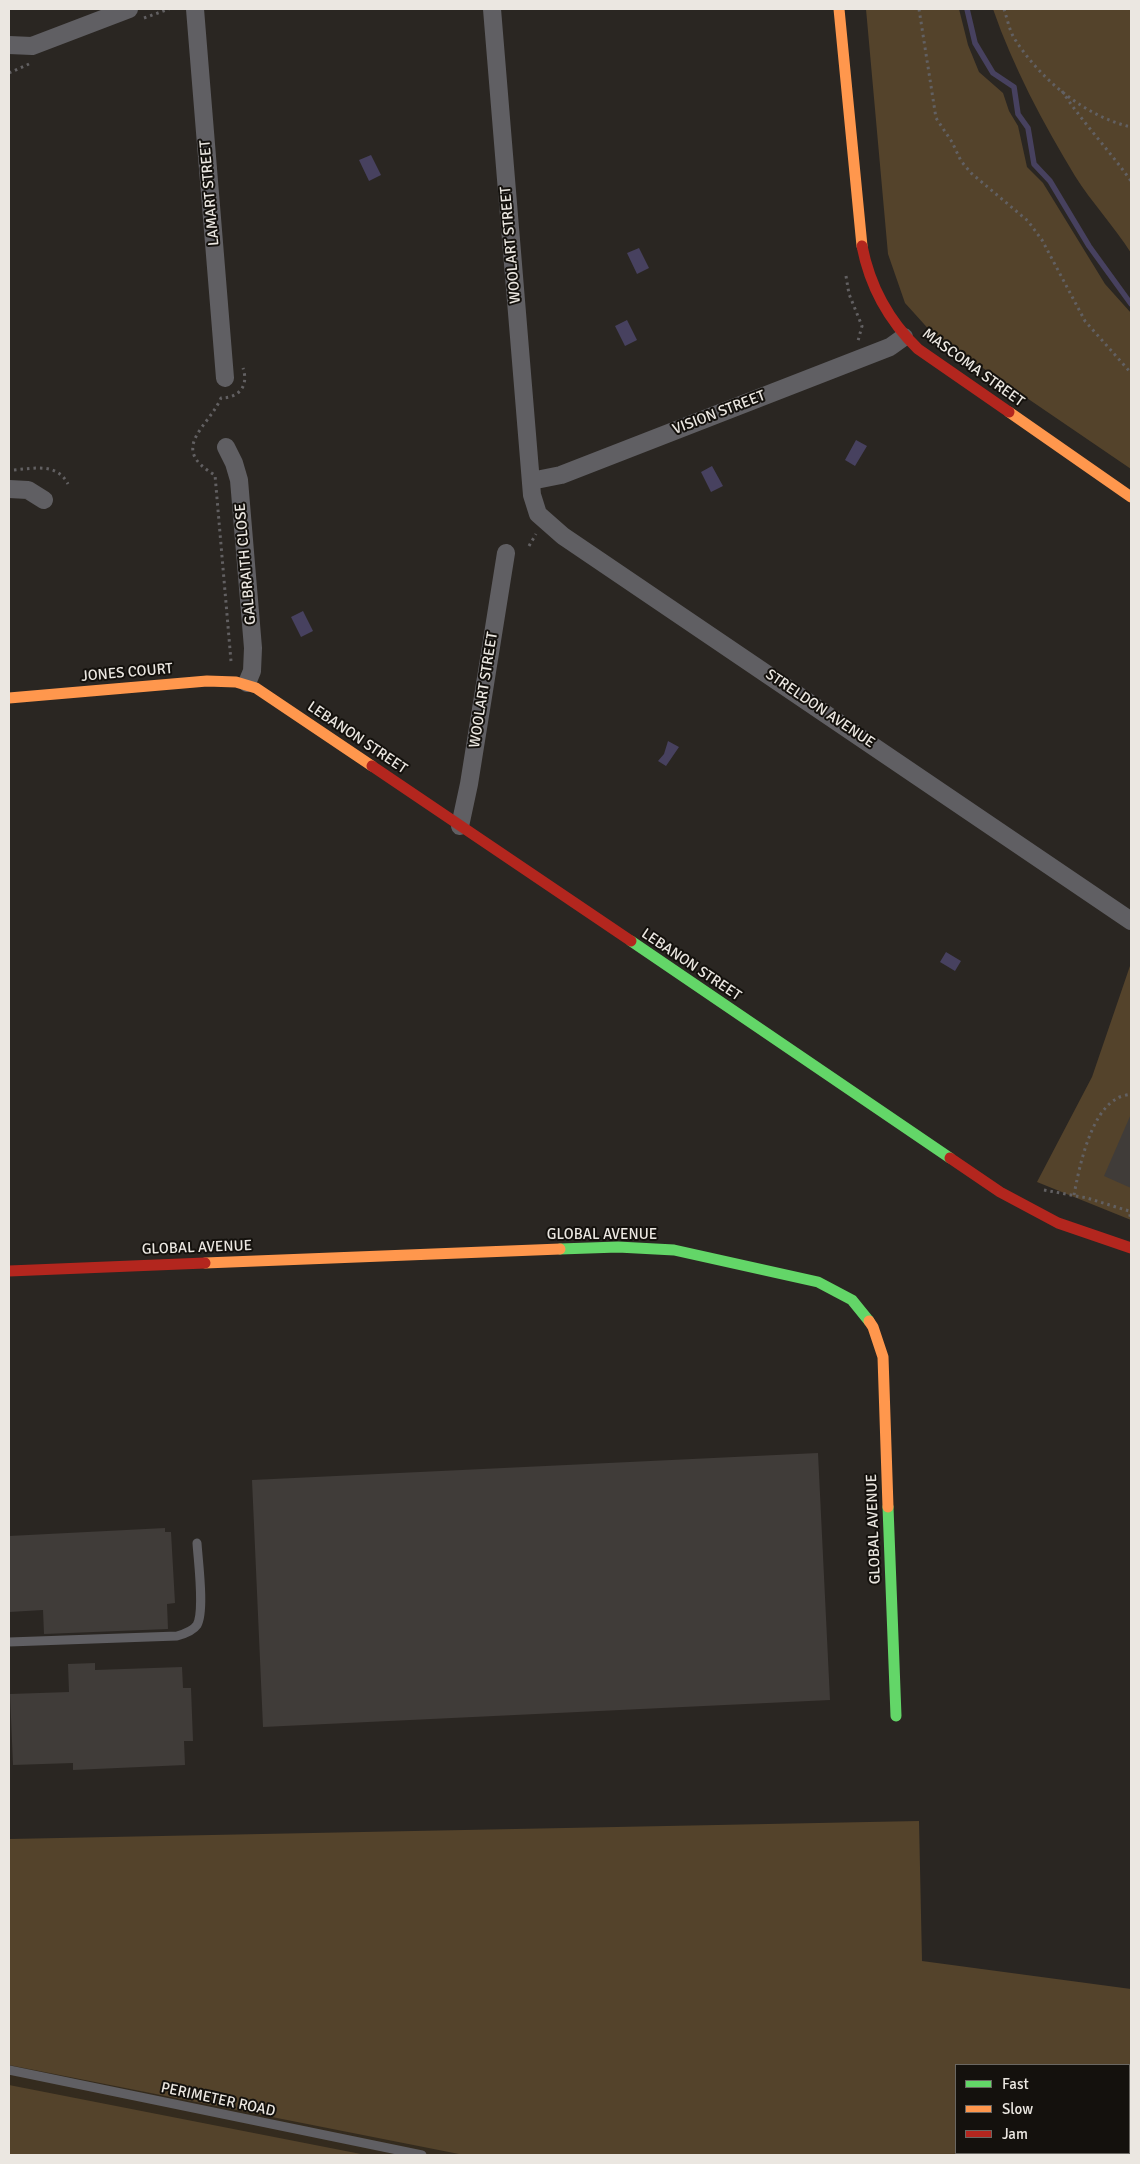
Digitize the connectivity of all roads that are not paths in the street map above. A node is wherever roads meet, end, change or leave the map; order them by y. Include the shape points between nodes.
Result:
1 (129, 9) edge
2 (195, 9) edge
3 (492, 9) edge
4 (839, 9) edge
5 (9, 45) edge
6 (904, 337) junction
7 (225, 378) dead end
8 (226, 447) dead end
9 (531, 481) junction
10 (9, 488) edge
11 (1131, 497) edge
12 (44, 500) dead end
13 (506, 553) dead end
14 (247, 683) junction
15 (9, 698) edge
16 (460, 826) junction
17 (1131, 921) edge
18 (1131, 1248) edge
19 (9, 1271) edge
20 (197, 1543) dead end
21 (9, 1642) edge
22 (896, 1716) dead end
23 (9, 2070) edge
24 (422, 2155) edge

1 - 5 street via 32,46
2 - 7 street, LAMART STREET
3 - 9 street, WOOLART STREET
4 - 6 street, MASCOMA STREET via 864,261 877,297
6 - 9 street, VISION STREET via 890,347 570,472
6 - 11 street, MASCOMA STREET via 938,365
8 - 14 street, GALBRAITH CLOSE via 239,480 254,648 252,671
9 - 17 street, STRELDON AVENUE via 538,514 563,536
10 - 12 street via 28,490
13 - 16 street, WOOLART STREET
14 - 15 street, JONES COURT via 207,680
14 - 16 street, LEBANON STREET
16 - 18 street, LEBANON STREET via 1000,1192 1058,1222
19 - 22 street, GLOBAL AVENUE via 618,1247 674,1250 818,1282 852,1300 873,1327 882,1357
20 - 21 lane via 200,1612 197,1625 191,1630 177,1636
23 - 24 lane, PERIMETER ROAD

